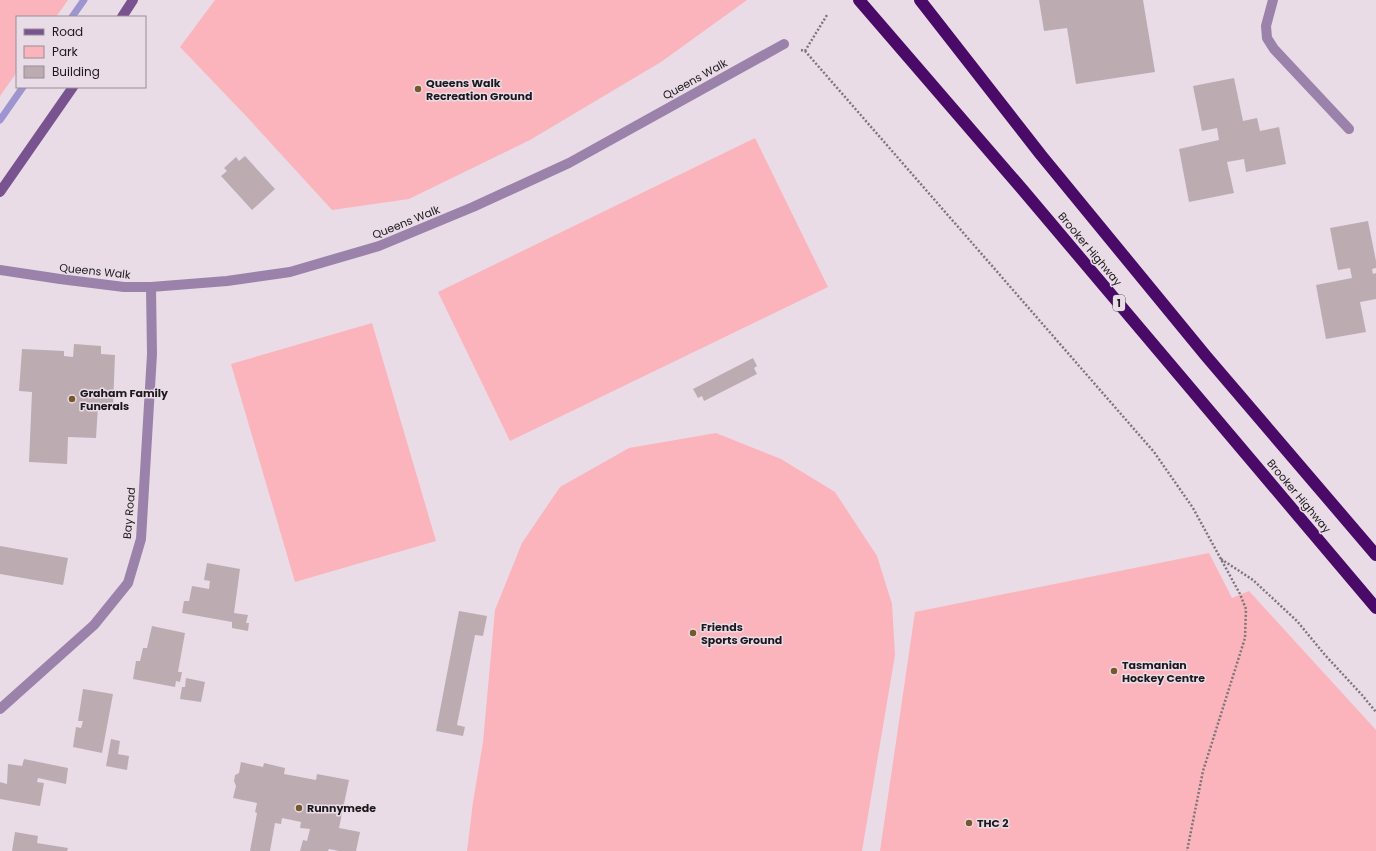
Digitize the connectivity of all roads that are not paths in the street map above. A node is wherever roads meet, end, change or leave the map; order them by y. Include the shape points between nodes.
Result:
1 (134, 0) edge
2 (859, 0) edge
3 (920, 0) edge
4 (1273, 0) edge
5 (123, 16) edge
6 (784, 44) road end
7 (72, 88) edge
8 (1349, 129) dead end
9 (0, 192) edge
10 (0, 270) edge
11 (151, 287) junction
12 (1376, 555) edge
13 (1376, 608) edge
14 (0, 710) edge

1 - 5 street
2 - 13 highway, Brooker Highway / 1 via 1028,195
3 - 12 highway, Brooker Highway via 1041,155 1206,356
4 - 8 street via 1266,26 1268,38 1274,49
6 - 11 street, Queens Walk via 569,163 473,208 379,246 290,272 227,281
7 - 9 street
10 - 11 street, Queens Walk via 124,287
11 - 14 street, Bay Road via 152,354 141,539 128,583 94,625

